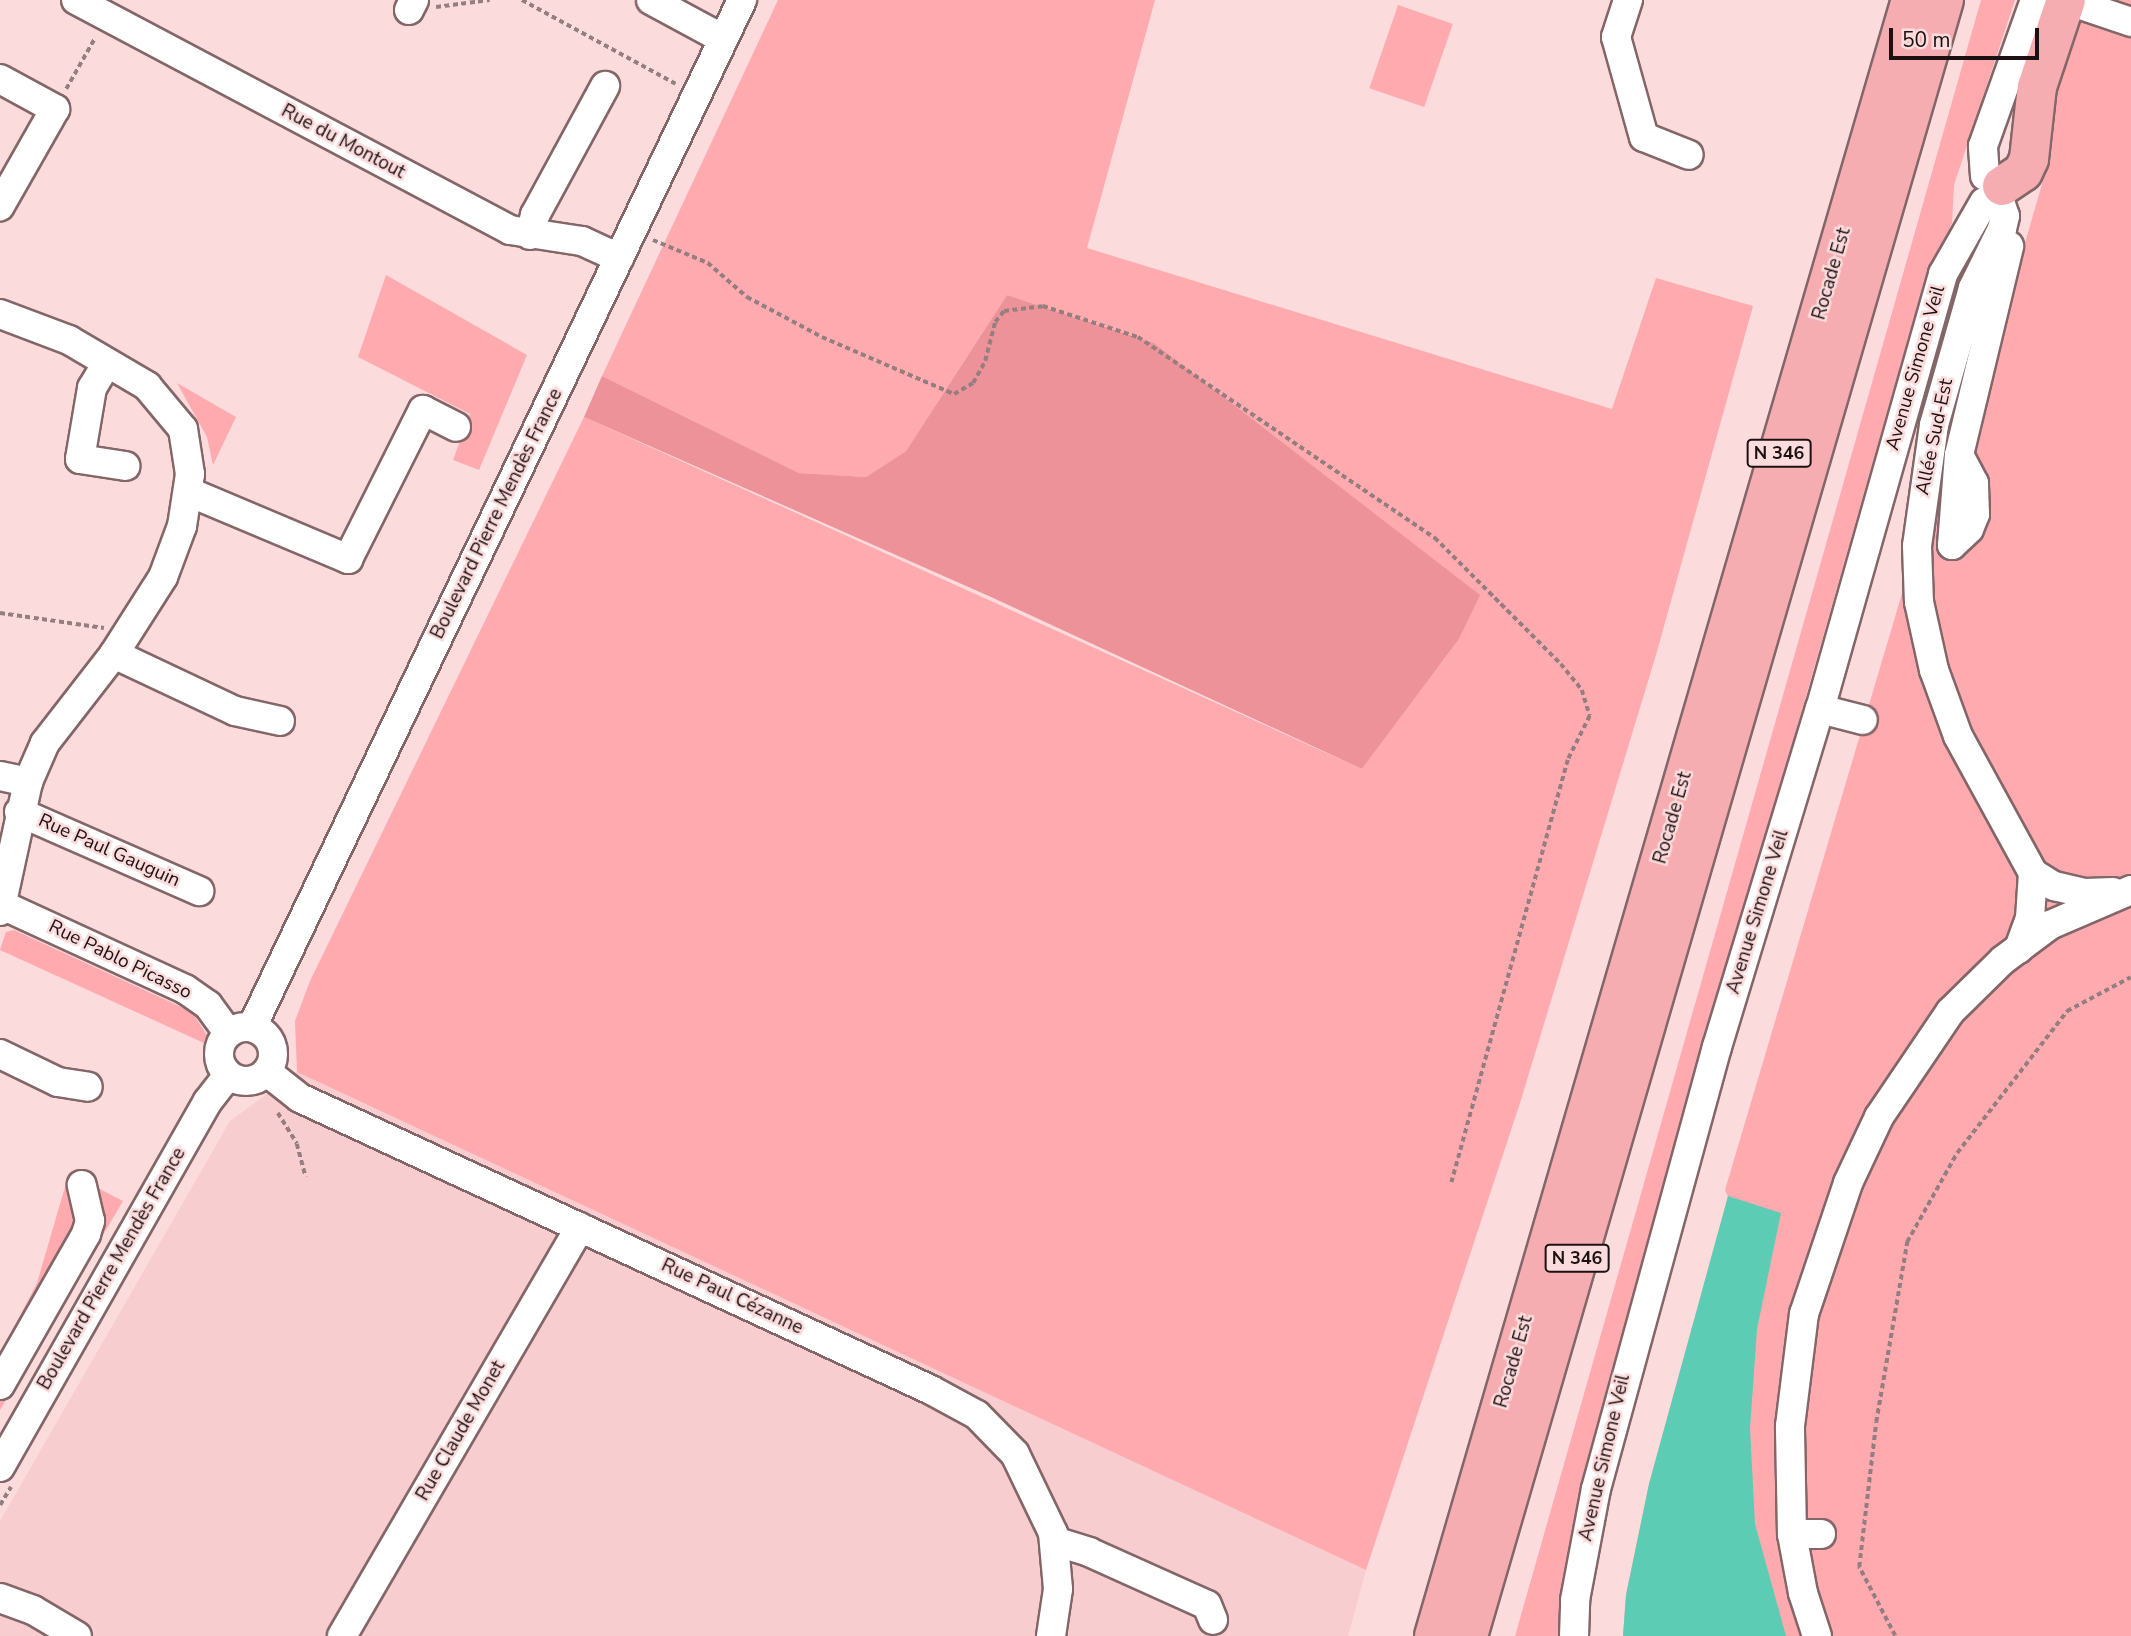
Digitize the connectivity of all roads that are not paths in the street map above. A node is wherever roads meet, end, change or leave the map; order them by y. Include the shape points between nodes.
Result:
1 (76, 0) edge
2 (651, 0) edge
3 (742, 0) edge
4 (1628, 0) edge
5 (1911, 0) edge
6 (1944, 0) edge
7 (1962, 0) edge
8 (2035, 0) edge
9 (2066, 0) edge
10 (2120, 14) edge
11 (1933, 37) junction
12 (723, 39) junction
13 (0, 79) edge
14 (605, 86) dead end
15 (1689, 155) dead end
16 (1995, 196) junction
17 (0, 206) edge
18 (530, 235) junction
19 (619, 258) junction
20 (0, 314) edge
21 (107, 363) junction
22 (1969, 405) junction
23 (456, 427) dead end
24 (125, 466) dead end
25 (1925, 467) junction
26 (189, 492) junction
27 (1952, 545) dead end
28 (114, 654) junction
29 (1820, 709) junction
30 (1863, 720) dead end
31 (280, 721) dead end
32 (0, 776) edge
33 (28, 782) junction
34 (19, 812) junction
35 (2033, 873) junction
36 (199, 891) dead end
37 (2128, 891) edge
38 (1, 907) edge
39 (2019, 948) junction
40 (240, 1030) junction
41 (0, 1054) edge
42 (267, 1072) junction
43 (228, 1075) junction
44 (88, 1087) dead end
45 (82, 1185) dead end
46 (580, 1227) junction
47 (0, 1385) edge
48 (0, 1467) edge
49 (1792, 1534) junction
50 (1821, 1534) dead end
51 (1054, 1541) junction
52 (0, 1598) edge
53 (1213, 1620) dead end
54 (77, 1636) edge
55 (342, 1636) edge
56 (1051, 1636) edge
57 (1434, 1636) edge
58 (1468, 1636) edge
59 (1574, 1636) edge
60 (1817, 1636) edge

1 - 18 street, Rue du Montout via 510,230
2 - 12 street
3 - 12 street, Boulevard Pierre Mendès France
4 - 15 street via 1616,37 1644,136
5 - 57 highway, Rocade Est / N 346
6 - 11 highway, Rocade Est / N 346
7 - 11 highway via 1955,21
8 - 16 street via 1983,146
9 - 10 street
9 - 16 highway via 2037,87 2029,159 2023,172
11 - 58 highway, Rocade Est / N 346
12 - 19 street, Boulevard Pierre Mendès France
13 - 17 street via 55,109
14 - 18 street via 536,215
16 - 22 street via 2009,247
16 - 25 street, Allée Sud-Est via 1992,257 1973,288
16 - 29 street, Avenue Simone Veil via 1943,274
18 - 19 street, Rue du Montout via 582,241
19 - 40 street, Boulevard Pierre Mendès France
20 - 21 street, Rue Paul Gauguin via 69,340
21 - 24 street via 92,388 80,459
21 - 26 street, Rue Paul Gauguin via 147,386 183,429
22 - 25 street via 1950,439
22 - 27 street via 1941,522
23 - 26 street via 423,410 348,559
25 - 35 street, Allée Sud-Est via 1917,546 1919,602 1934,670 1958,736
26 - 28 street, Rue Paul Gauguin via 173,553
28 - 31 street via 235,711
28 - 33 street, Rue Paul Gauguin via 45,743
29 - 30 street
29 - 59 street, Avenue Simone Veil via 1624,1373 1596,1489 1575,1600
32 - 33 street
33 - 34 street, Rue Paul Gauguin
34 - 36 street, Rue Paul Gauguin
34 - 38 street, Rue Paul Gauguin
35 - 37 street via 2064,889
35 - 39 street via 2030,918
37 - 39 street via 2050,925
38 - 40 street, Rue Pablo Picasso via 186,989
39 - 49 street via 1950,1012 1942,1046 1879,1117 1848,1183 1804,1314 1790,1426
40 - 42 street via 272,1045
40 - 43 street via 219,1049
41 - 44 street via 58,1082
42 - 43 street via 244,1082
42 - 46 street, Rue Paul Cézanne via 300,1098
43 - 48 street, Boulevard Pierre Mendès France via 201,1112
45 - 47 street via 90,1221 86,1234
46 - 51 street, Rue Paul Cézanne via 977,1415 1015,1454 1036,1491
46 - 55 street, Rue Claude Monet
49 - 50 street
49 - 60 street
51 - 53 street via 1207,1605
51 - 56 street, Rue Paul Cézanne via 1058,1589
52 - 54 street via 33,1610

